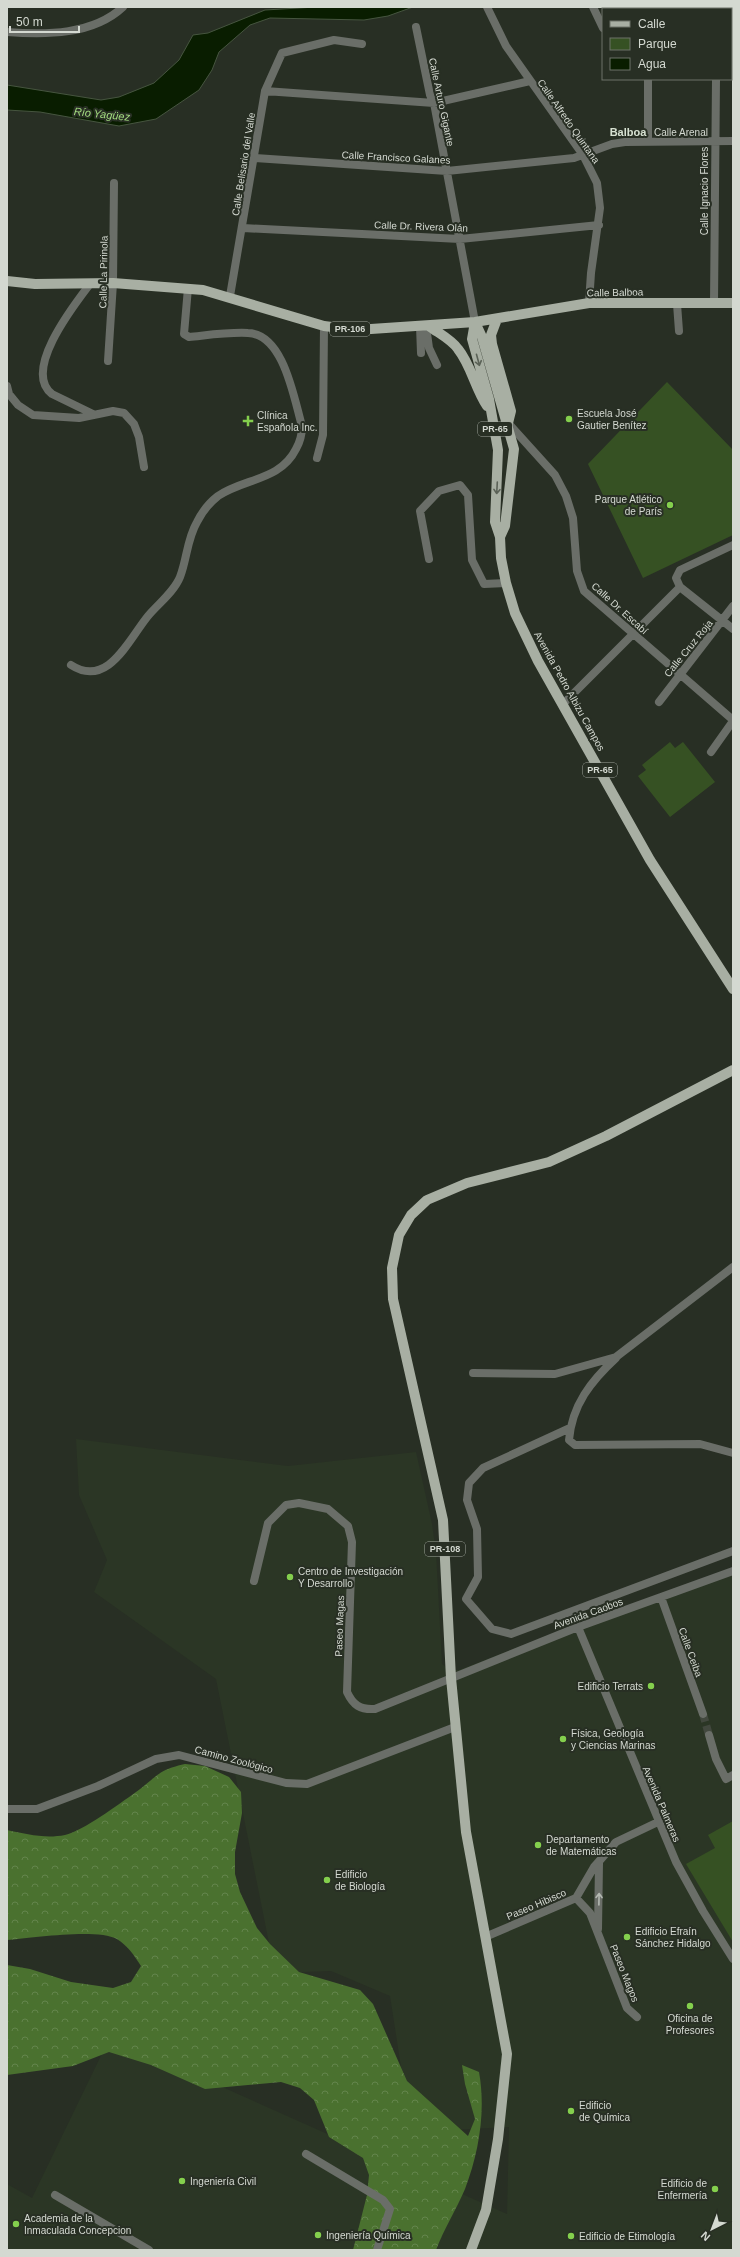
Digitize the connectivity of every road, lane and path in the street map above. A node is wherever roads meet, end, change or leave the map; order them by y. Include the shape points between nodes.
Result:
1 (123, 7) edge
2 (487, 7) edge
3 (593, 7) edge
4 (602, 26) edge
5 (416, 27) dead end
6 (7, 32) edge
7 (362, 44) dead end
8 (648, 80) edge
9 (716, 80) edge
10 (530, 81) junction
11 (265, 91) junction
12 (434, 103) junction
13 (733, 141) edge
14 (648, 142) junction
15 (715, 142) junction
16 (583, 155) junction
17 (255, 158) junction
18 (446, 171) junction
19 (114, 183) dead end
20 (599, 225) junction
21 (243, 228) junction
22 (460, 239) junction
23 (7, 281) edge
24 (113, 283) junction
25 (90, 284) junction
26 (188, 288) junction
27 (230, 296) junction
28 (589, 303) junction
29 (714, 303) junction
30 (733, 303) edge
31 (677, 304) junction
32 (497, 319) junction
33 (475, 322) junction
34 (324, 326) junction
35 (425, 326) junction
36 (679, 331) dead end
37 (421, 353) dead end
38 (108, 361) dead end
39 (438, 365) dead end
40 (7, 386) edge
41 (492, 412) junction
42 (93, 414) junction
43 (508, 423) junction
44 (317, 458) dead end
45 (144, 467) dead end
46 (500, 537) junction
47 (733, 544) edge
48 (429, 559) dead end
49 (506, 583) junction
50 (680, 587) junction
51 (733, 606) edge
52 (723, 621) junction
53 (733, 629) edge
54 (632, 634) junction
55 (71, 665) dead end
56 (679, 674) junction
57 (659, 702) dead end
58 (563, 704) junction
59 (733, 720) edge
60 (711, 752) dead end
61 (733, 990) edge
62 (733, 1070) edge
63 (733, 1267) edge
64 (616, 1357) junction
65 (473, 1373) dead end
66 (570, 1428) junction
67 (733, 1453) edge
68 (733, 1551) edge
69 (733, 1571) edge
70 (254, 1581) dead end
71 (661, 1597) junction
72 (578, 1627) junction
73 (451, 1678) junction
74 (703, 1714) tunnel mouth
75 (455, 1727) junction
76 (709, 1734) tunnel mouth
77 (733, 1775) edge
78 (7, 1809) edge
79 (658, 1822) junction
80 (599, 1863) junction
81 (576, 1898) junction
82 (598, 1934) junction
83 (485, 1937) junction
84 (733, 1959) edge
85 (637, 2017) dead end
86 (306, 2154) dead end
87 (56, 2195) dead end
88 (149, 2250) edge
89 (378, 2250) edge
90 (471, 2250) edge

1 - 6 street via 107,19 63,32
2 - 10 street, Calle Alfredo Quintana via 506,46
3 - 4 street
5 - 12 street, Calle Arturo Gigante via 430,96
7 - 11 street, Calle Belisario del Valle via 334,40 282,53
8 - 14 street
9 - 15 street, Calle Ignacio Flores
10 - 12 street
10 - 16 street, Calle Alfredo Quintana
11 - 12 street
11 - 17 street, Calle Belisario del Valle
12 - 18 street, Calle Arturo Gigante
13 - 15 street, Calle Arenal
14 - 15 street, Calle Arenal
14 - 16 street, Calle Arenal via 612,144
15 - 29 street, Calle Ignacio Flores
16 - 18 street, Calle Francisco Galanes
16 - 20 street, Calle Alfredo Quintana via 597,183
17 - 18 street, Calle Francisco Galanes
17 - 21 street, Calle Belisario del Valle
18 - 22 street, Calle Arturo Gigante
19 - 24 street, Calle La Pirinola
20 - 22 street, Calle Dr. Rivera Olán
20 - 28 street, Calle Alfredo Quintana
21 - 22 street, Calle Dr. Rivera Olán
21 - 27 street, Calle Belisario del Valle
22 - 33 street, Calle Arturo Gigante
23 - 25 main road, PR-106
24 - 25 main road, PR-106
24 - 26 main road, PR-106
24 - 38 street, Calle La Pirinola
25 - 42 street via 67,314 47,352 44,380 47,390 52,394
26 - 27 main road, PR-106
26 - 55 street via 184,334 189,337 249,333 263,338 276,352 284,367 302,426 300,439 291,459 282,468 268,476 231,489 210,503 191,532 177,583 115,660 101,669 92,671 81,670
27 - 34 main road, PR-106
28 - 31 main road, Calle Balboa / PR-106
28 - 32 main road, Calle Balboa / PR-106
29 - 30 main road, Calle Balboa / PR-106
29 - 31 main road, Calle Balboa / PR-106
31 - 36 street
32 - 33 main road, Calle Balboa / PR-106
32 - 43 main road via 491,335 511,411
33 - 35 main road, PR-106
33 -> 41 main road, Avenida Pedro Albizu Campos / PR-65 via 472,339
33 - 43 main road, Avenida Pedro Albizu Campos / PR-65
34 - 35 main road, PR-106 via 356,330
34 - 44 street via 323,435
35 - 37 street
35 - 39 street via 429,348
35 - 41 main road via 457,347 464,356 478,391
40 - 42 street via 9,394 18,405 34,416 79,418
41 -> 46 main road, Avenida Pedro Albizu Campos / PR-65 via 498,450 495,522
42 - 45 street via 113,411 124,413 131,419 139,437
43 - 46 main road, Avenida Pedro Albizu Campos / PR-65 via 514,449 505,526
43 - 54 street, Calle Dr. Escabí via 555,475 566,496 573,518 577,571 584,591
46 - 49 main road, Avenida Pedro Albizu Campos / PR-65
47 - 50 street via 680,570 676,578
48 - 49 street via 420,511 439,491 460,485 468,495 472,560 484,584
49 - 58 main road, Avenida Pedro Albizu Campos / PR-65 via 515,613 534,654
50 - 52 street
50 - 54 street
51 - 52 street, Calle Cruz Roja
52 - 53 street
52 - 56 street, Calle Cruz Roja
54 - 56 street, Calle Dr. Escabí
54 - 58 street
56 - 57 street, Calle Cruz Roja
56 - 59 street, Calle Dr. Escabí
58 - 61 main road, Avenida Pedro Albizu Campos / PR-65 via 650,860
59 - 60 street
62 - 73 main road, PR-108 via 606,1136 549,1162 467,1183 427,1200 410,1215 399,1235 392,1268 393,1299 443,1520
63 - 64 street
64 - 65 street via 555,1374
64 - 66 street via 579,1399
66 - 67 street via 570,1440 575,1445 700,1444
66 - 68 street via 483,1468 469,1483 467,1500 477,1528 478,1577 466,1599 492,1629 511,1634
69 - 71 street, Avenida Caobos
70 - 73 street, Paseo Magas via 268,1522 286,1505 299,1503 328,1509 348,1526 352,1542 347,1680 347,1692 351,1701 358,1707 375,1709
71 - 72 street, Avenida Caobos
71 - 74 street, Calle Ceiba
72 - 73 street, Avenida Caobos
72 - 79 street, Avenida Palmeras
73 - 75 main road, PR-108
75 - 78 street, Camino Zoológico via 307,1784 286,1783 179,1755 156,1759 98,1786 37,1809
75 - 83 main road, PR-108 via 466,1832
76 - 77 street via 716,1759 726,1779
79 - 80 street, Paseo Hibisco via 616,1842
79 - 84 street, Avenida Palmeras via 676,1862
80 - 81 street, Paseo Hibisco
82 -> 80 street, Paseo Magos
81 - 82 street, Paseo Magos via 590,1913
81 - 83 street, Paseo Hibisco
82 - 85 street, Paseo Magos via 627,2008
83 - 90 main road, PR-108 via 507,2054 497,2146 486,2210
86 - 89 street via 383,2200 390,2209
87 - 88 street

